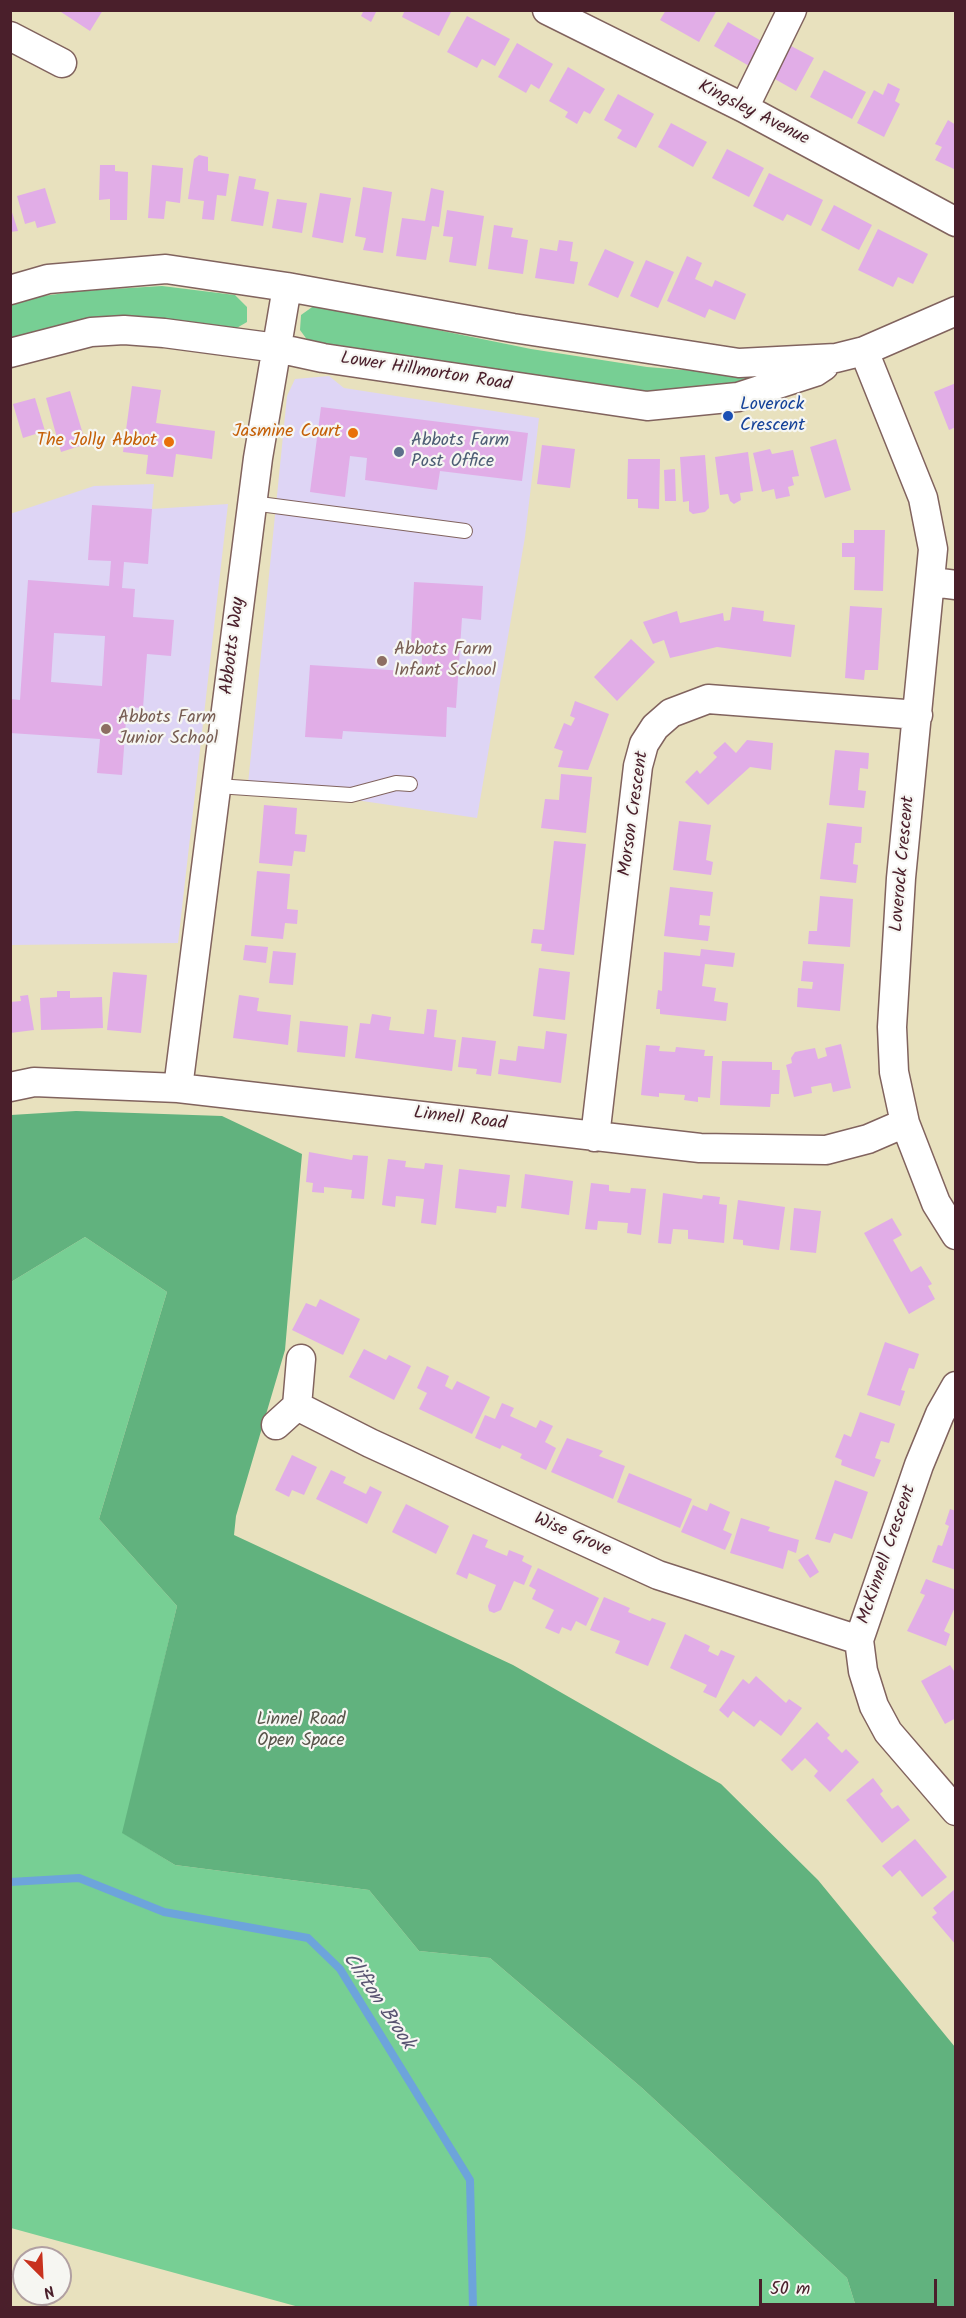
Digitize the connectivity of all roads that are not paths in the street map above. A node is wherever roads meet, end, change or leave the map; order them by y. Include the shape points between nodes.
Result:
1 (547, 10) edge
2 (792, 10) edge
3 (10, 36) edge
4 (62, 63) dead end
5 (744, 108) junction
6 (956, 222) edge
7 (287, 287) junction
8 (10, 290) edge
9 (956, 311) edge
10 (277, 348) junction
11 (864, 351) junction
12 (10, 353) edge
13 (836, 358) junction
14 (251, 511) junction
15 (465, 531) dead end
16 (944, 584) edge
17 (918, 715) junction
18 (410, 784) dead end
19 (217, 786) junction
20 (10, 1087) edge
21 (178, 1088) junction
22 (905, 1123) junction
23 (595, 1137) junction
24 (956, 1235) edge
25 (301, 1359) dead end
26 (956, 1386) edge
27 (297, 1406) junction
28 (276, 1425) dead end
29 (859, 1640) junction
30 (956, 1811) edge

1 - 5 street, Kingsley Avenue
2 - 5 street
3 - 4 street
5 - 6 street, Kingsley Avenue
7 - 8 street, Lower Hillmorton Road via 166,269 48,279
7 - 10 street, Abbotts Way
7 - 13 street, Lower Hillmorton Road via 739,363
9 - 11 street, Lower Hillmorton Road
10 - 12 street, Lower Hillmorton Road via 124,330 91,332
10 - 13 street, Lower Hillmorton Road via 647,406 738,397 815,372
10 - 14 street, Abbotts Way
11 - 13 street, Lower Hillmorton Road
11 - 16 street, Loverock Crescent via 923,498
14 - 15 lane
14 - 19 street, Abbotts Way
16 - 17 street, Loverock Crescent
17 - 22 street, Loverock Crescent via 892,1027 894,1072
17 - 23 street, Morson Crescent via 708,699 671,713 655,727 644,744 638,766
18 - 19 lane via 396,783 351,795
19 - 21 street, Abbotts Way
20 - 21 street, Linnell Road via 34,1082
21 - 23 street, Linnell Road
22 - 23 street, Linnell Road via 868,1139 826,1150 700,1148
22 - 24 street, Loverock Crescent via 936,1203
25 - 27 street
26 - 29 street, McKinnell Crescent via 919,1465
27 - 28 street
27 - 29 street, Wise Grove via 658,1575
29 - 30 street, McKinnell Crescent via 862,1671 888,1732

